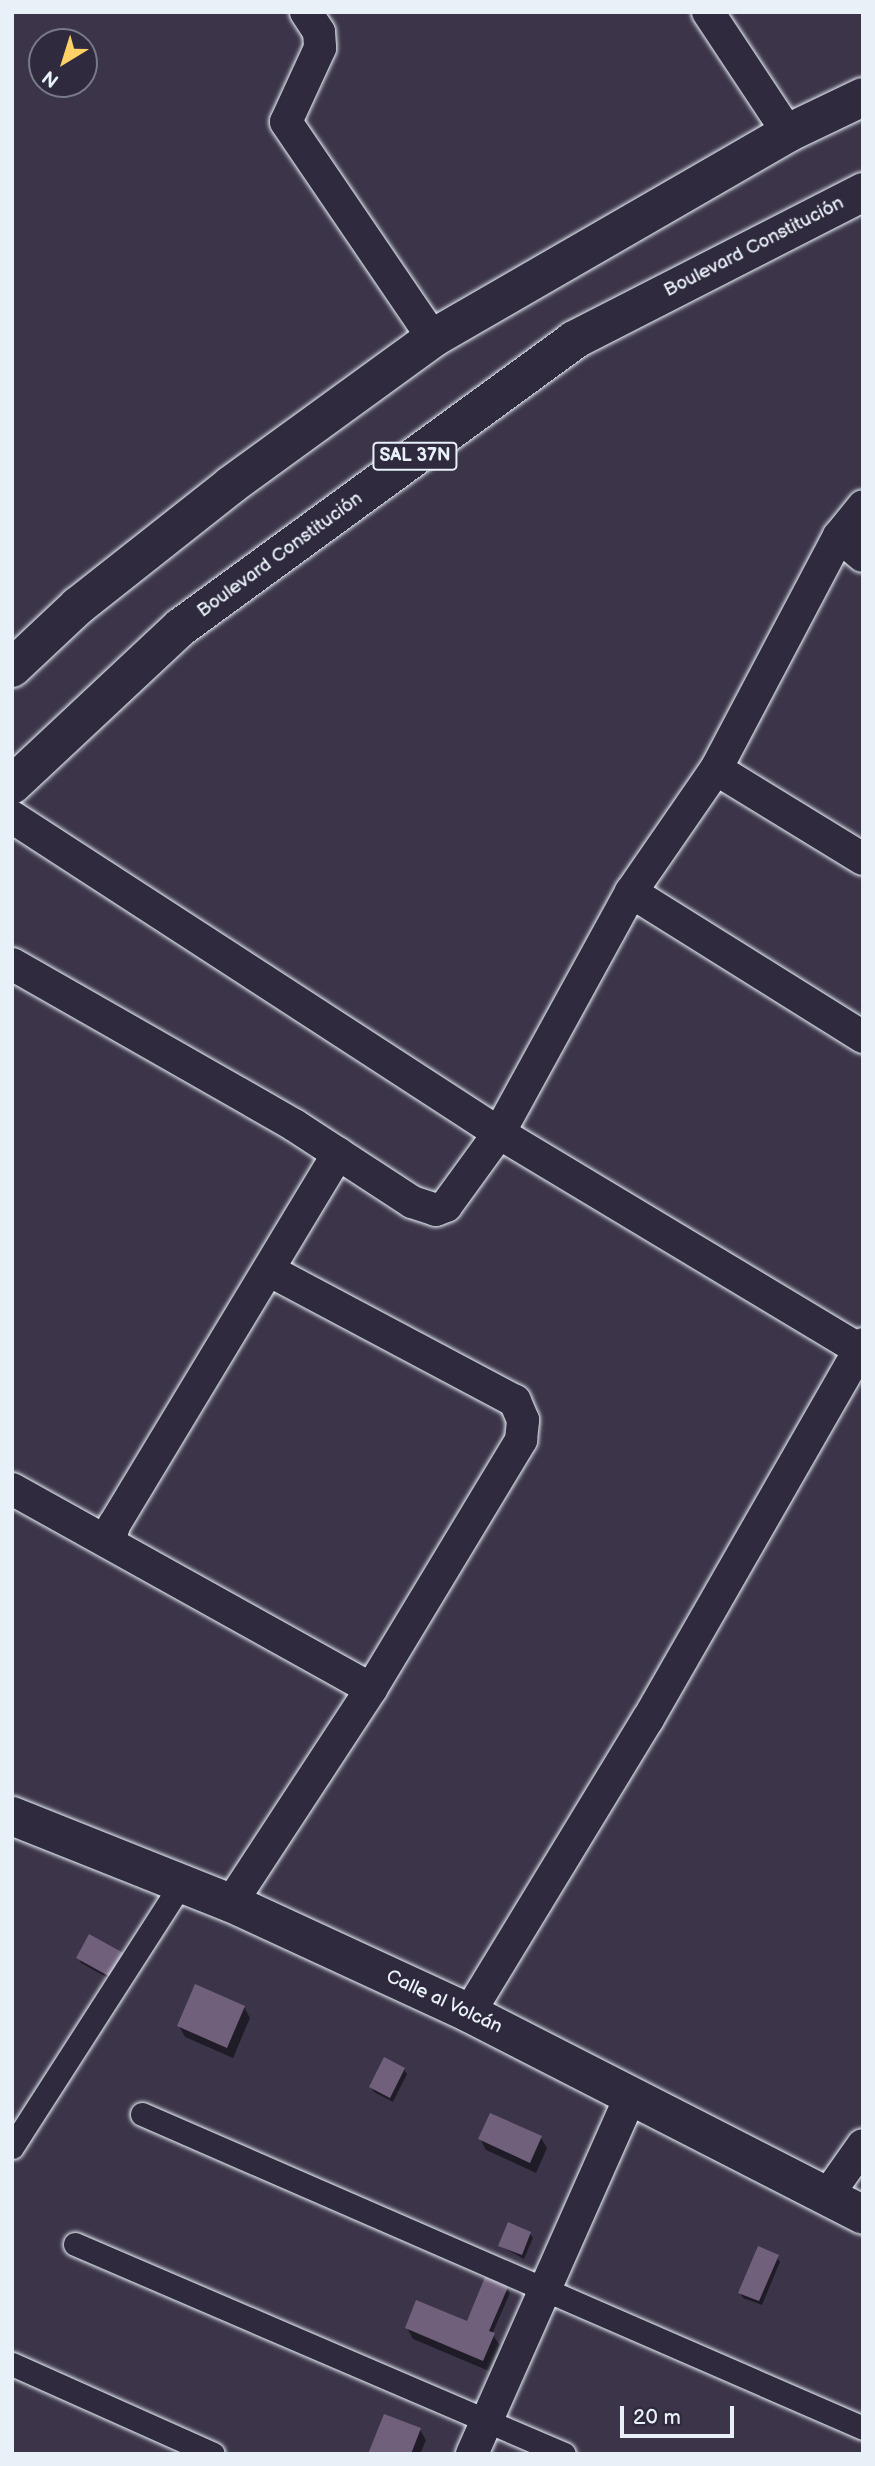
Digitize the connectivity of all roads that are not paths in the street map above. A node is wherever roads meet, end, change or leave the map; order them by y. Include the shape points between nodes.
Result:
1 (306, 12) edge
2 (708, 12) edge
3 (863, 97) edge
4 (788, 133) junction
5 (863, 192) edge
6 (433, 338) junction
7 (863, 506) edge
8 (851, 546) edge
9 (12, 668) edge
10 (716, 769) junction
11 (12, 785) edge
12 (12, 817) edge
13 (863, 859) edge
14 (631, 892) junction
15 (12, 964) edge
16 (863, 1037) edge
17 (499, 1133) junction
18 (338, 1153) junction
19 (269, 1270) junction
20 (862, 1349) edge
21 (12, 1489) edge
22 (110, 1540) junction
23 (371, 1689) junction
24 (16, 1824) edge
25 (181, 1884) junction
26 (230, 1903) junction
27 (469, 2013) junction
28 (631, 2095) junction
29 (142, 2114) dead end
30 (863, 2145) edge
31 (12, 2147) edge
32 (827, 2196) junction
33 (863, 2215) edge
34 (75, 2244) dead end
35 (543, 2288) junction
36 (12, 2364) edge
37 (486, 2420) junction
38 (863, 2428) edge
39 (213, 2454) edge
40 (472, 2454) edge
41 (564, 2454) edge

1 - 6 street via 319,32 320,48 286,122
2 - 4 street
3 - 4 main road
4 - 6 main road
5 - 11 main road, Boulevard Constitución / SAL 37N via 574,340 181,627
6 - 9 main road via 230,485 78,606
7 - 8 street
8 - 10 street
10 - 13 street
10 - 14 street
12 - 17 street
14 - 16 street
14 - 17 street
15 - 18 street
17 - 18 street via 446,1206 436,1210 412,1202
17 - 20 street
18 - 19 street
19 - 22 street via 114,1525
19 - 23 street via 515,1401 523,1420 521,1440
20 - 27 street via 648,1718
21 - 22 street
22 - 23 street
23 - 26 street
24 - 25 main road, Calle al Volcán
25 - 26 main road, Calle al Volcán
25 - 31 street
26 - 27 main road, Calle al Volcán
27 - 28 main road, Calle al Volcán
28 - 32 main road, Calle al Volcán
28 - 35 street
29 - 35 street
30 - 32 street
32 - 33 main road, Calle al Volcán
34 - 37 street
35 - 37 street
35 - 38 street
36 - 39 street
37 - 40 street
37 - 41 street

